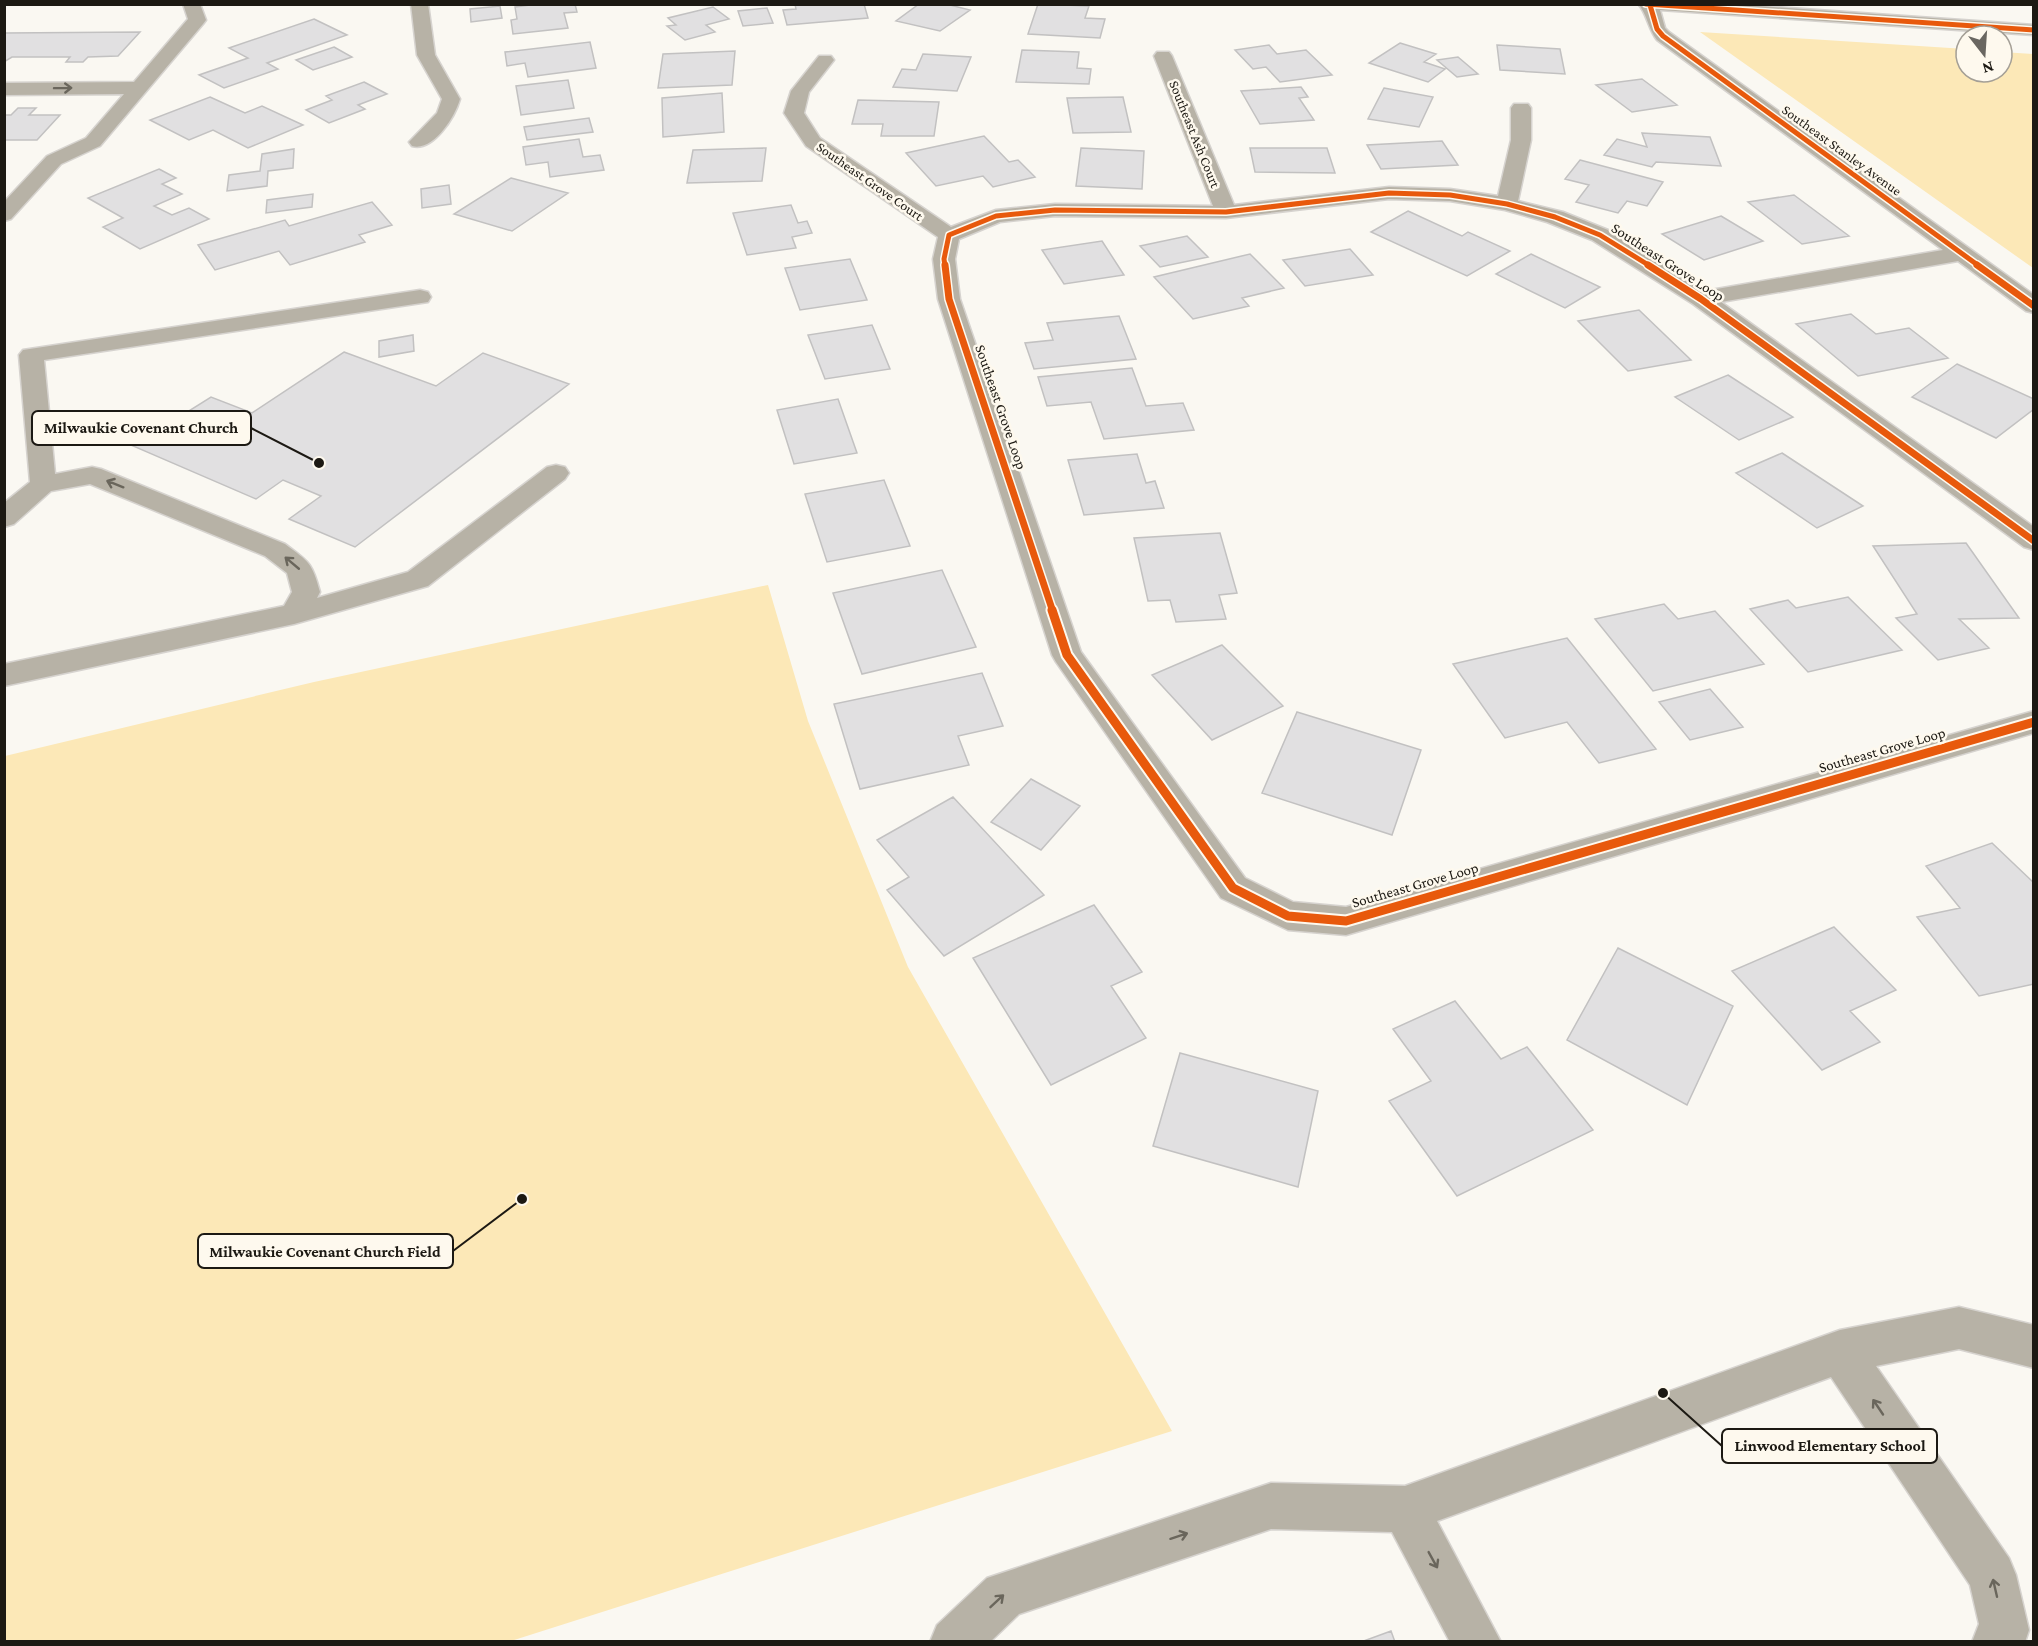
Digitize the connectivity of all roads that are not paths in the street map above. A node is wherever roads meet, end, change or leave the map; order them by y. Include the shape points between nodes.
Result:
1 (191, 4) edge
2 (419, 4) edge
3 (1646, 4) edge
4 (1650, 5) edge
5 (2034, 30) edge
6 (1163, 56) dead end
7 (825, 60) dead end
8 (138, 88) junction
9 (4, 89) edge
10 (1521, 108) dead end
11 (419, 142) dead end
12 (1508, 204) junction
13 (1226, 212) junction
14 (4, 216) edge
15 (949, 235) junction
16 (1960, 254) junction
17 (420, 297) dead end
18 (1701, 299) junction
19 (2034, 306) edge
20 (556, 473) dead end
21 (43, 484) junction
22 (4, 518) edge
23 (2034, 540) edge
24 (294, 614) junction
25 (4, 675) edge
26 (2034, 722) edge
27 (2034, 1347) edge
28 (1840, 1352) junction
29 (1405, 1509) junction
30 (954, 1641) edge
31 (1477, 1641) edge
32 (1996, 1641) edge

1 - 8 street via 197,20
2 - 11 street via 426,55 451,99 446,115
3 - 4 street
4 - 5 street
4 - 16 street, Southeast Stanley Avenue via 1663,36
6 - 13 street, Southeast Ash Court
7 - 15 street, Southeast Grove Court via 800,91 794,113 813,142
9 -> 8 street
8 - 14 street via 93,142 54,160
10 - 12 street via 1521,140
12 - 13 street, Southeast Grove Loop via 1450,195 1389,193
12 - 18 street, Southeast Grove Loop via 1555,217 1600,236
13 - 15 street, Southeast Grove Loop via 1055,210 996,216
15 - 26 street, Southeast Grove Loop via 944,259 949,299 1067,655 1233,888 1288,915 1346,921
16 - 18 street, Southeast Grove Loop
16 - 19 street, Southeast Stanley Avenue
17 - 21 street via 31,355
18 - 23 street, Southeast Grove Loop
20 - 24 street via 418,579
21 - 22 street
24 -> 21 street via 306,592 300,569 275,550 92,475
24 - 25 street
27 - 28 street via 1959,1328
28 - 29 street
32 -> 28 street via 2006,1630 1992,1575
30 -> 29 street via 1004,1594 1271,1506
29 -> 31 street

